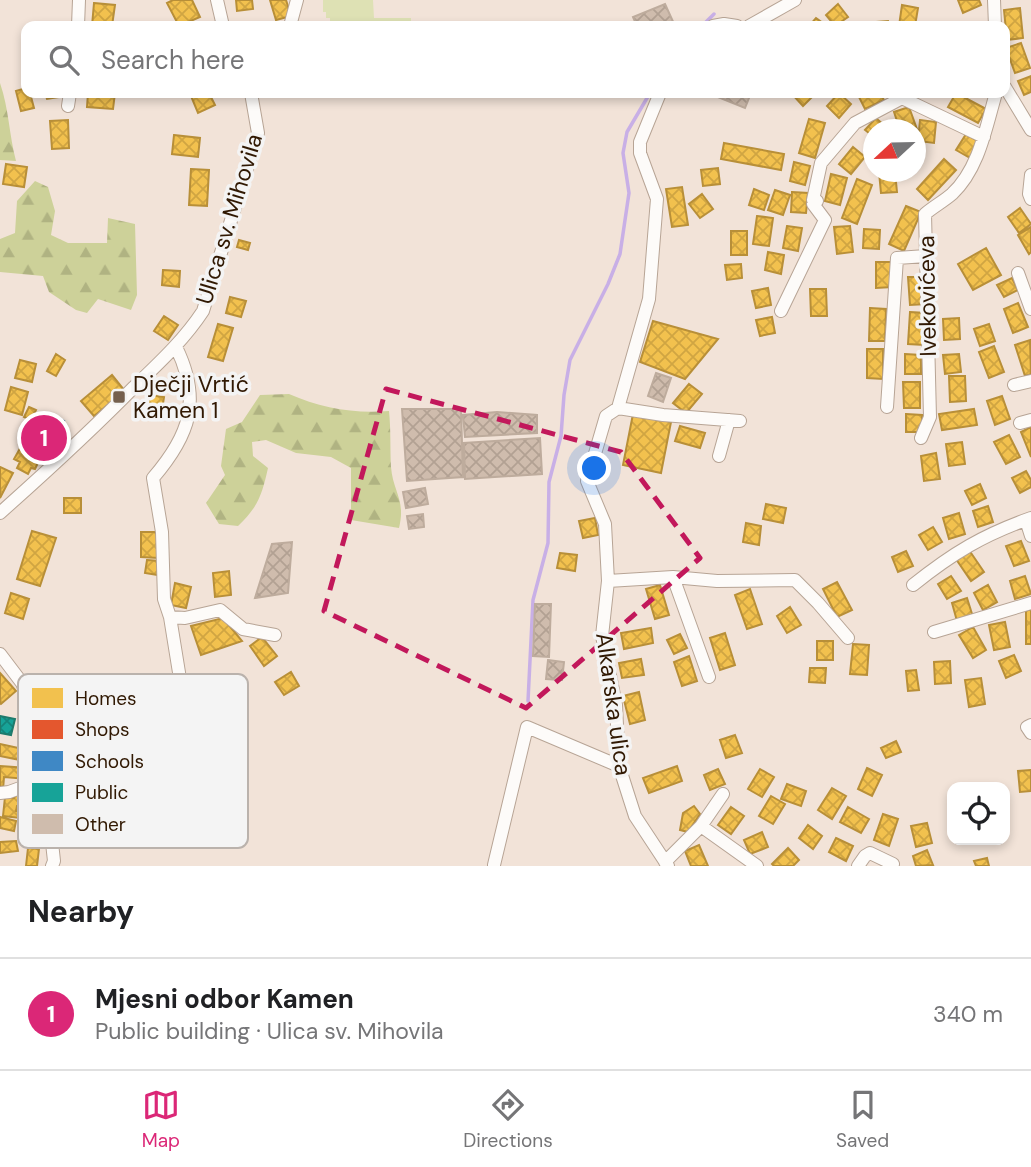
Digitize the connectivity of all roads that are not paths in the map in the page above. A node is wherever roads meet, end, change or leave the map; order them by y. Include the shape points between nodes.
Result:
1 (79, 0) edge
2 (217, 0) edge
3 (297, 0) edge
4 (795, 0) edge
5 (994, 0) edge
6 (78, 21) edge
7 (222, 21) edge
8 (291, 21) edge
9 (761, 21) edge
10 (995, 21) edge
11 (1010, 95) edge
12 (252, 98) edge
13 (658, 98) edge
14 (898, 98) edge
15 (909, 98) edge
16 (995, 98) edge
17 (1031, 130) edge
18 (984, 137) junction
19 (1031, 175) edge
20 (1031, 199) edge
21 (926, 256) junction
22 (1018, 273) dead end
23 (1031, 309) edge
24 (781, 312) dead end
25 (176, 346) junction
26 (1031, 381) edge
27 (1014, 385) dead end
28 (887, 407) dead end
29 (618, 408) junction
30 (921, 438) dead end
31 (719, 456) dead end
32 (0, 513) edge
33 (1028, 519) edge
34 (1031, 536) edge
35 (673, 577) junction
36 (608, 581) junction
37 (914, 585) dead end
38 (1031, 603) edge
39 (170, 617) junction
40 (934, 632) dead end
41 (275, 635) dead end
42 (848, 638) dead end
43 (0, 654) edge
44 (179, 674) edge
45 (709, 677) dead end
46 (18, 678) edge
47 (1031, 725) edge
48 (1031, 733) edge
49 (619, 765) junction
50 (18, 789) edge
51 (0, 793) edge
52 (723, 794) dead end
53 (701, 826) junction
54 (53, 848) edge
55 (667, 864) edge
56 (893, 864) dead end
57 (494, 865) edge
58 (51, 866) edge
59 (757, 866) edge
60 (858, 866) edge

1 - 6 street
2 - 7 street
3 - 8 street
4 - 9 street
5 - 10 street
11 - 17 street
12 - 25 street, Ulica sv. Mihovila via 258,133 203,310
13 - 29 street, Alkarska ulica via 640,142 657,199 649,299
14 - 24 street via 855,123 821,163 813,204 825,220
15 - 18 street
16 - 18 street, Ivekovićeva
18 - 21 street, Ivekovićeva via 972,166 953,193 925,214
19 - 20 street
21 - 28 street, Ivekovićeva via 897,258
21 - 30 street, Ivekovićeva via 930,417
22 - 23 street
25 - 32 street, Ulica sv. Mihovila
25 - 39 street via 189,379 188,424 172,456 153,478 162,532 164,599
26 - 27 street
29 - 31 street via 735,421
29 - 36 street, Alkarska ulica via 606,416 587,481 605,524
33 - 34 street
33 - 37 street via 976,540
35 - 36 street
35 - 42 street via 795,580
35 - 45 street
36 - 49 street, Alkarska ulica via 602,636 616,705
38 - 40 street
39 - 41 street via 220,610 243,629
39 - 44 street
43 - 46 street
47 - 48 street via 1027,727
49 - 55 street, Alkarska ulica via 635,816
49 - 57 street via 527,726
50 - 51 street
52 - 53 street
53 - 55 street
53 - 59 street
54 - 58 street
56 - 60 street via 870,853

